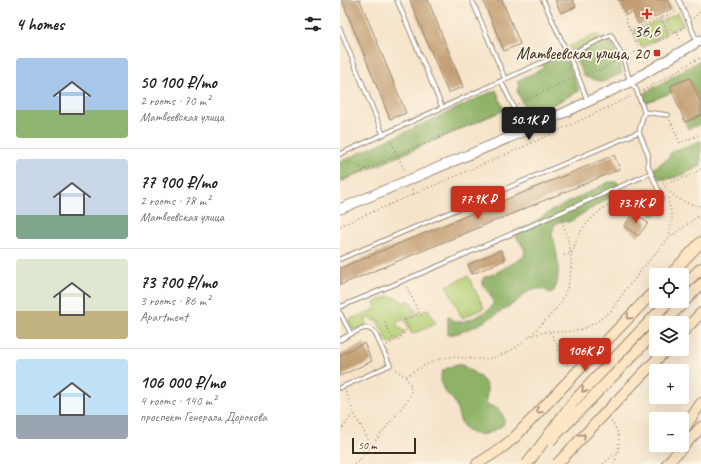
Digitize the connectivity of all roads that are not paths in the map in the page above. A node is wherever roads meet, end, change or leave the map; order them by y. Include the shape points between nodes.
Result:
1 (397, 0) edge
2 (472, 0) edge
3 (543, 0) edge
4 (680, 0) edge
5 (340, 29) edge
6 (699, 41) edge
7 (567, 52) junction
8 (503, 80) junction
9 (630, 82) junction
10 (588, 102) junction
11 (442, 107) junction
12 (644, 112) junction
13 (668, 115) road end
14 (525, 131) junction
15 (639, 132) junction
16 (383, 134) junction
17 (340, 154) edge
18 (651, 173) junction
19 (340, 209) edge
20 (649, 216) dead end
21 (701, 242) edge
22 (340, 259) edge
23 (677, 268) edge
24 (701, 268) edge
25 (689, 280) edge
26 (701, 284) edge
27 (649, 296) edge
28 (340, 307) edge
29 (662, 308) edge
30 (340, 313) edge
31 (701, 313) edge
32 (671, 316) edge
33 (689, 326) edge
34 (351, 334) junction
35 (649, 338) edge
36 (340, 340) edge
37 (660, 356) edge
38 (340, 388) edge
39 (701, 402) edge
40 (689, 421) edge
41 (701, 427) edge
42 (672, 452) edge
43 (477, 464) edge
44 (527, 464) edge
45 (556, 464) edge
46 (666, 464) edge

1 - 11 lane
2 - 8 lane
3 - 7 lane
4 - 6 lane
5 - 16 lane
6 - 9 street
7 - 8 lane
7 - 9 lane via 572,53 611,35
7 - 10 lane
8 - 11 lane
8 - 14 lane
9 - 10 street
9 - 12 lane via 636,89
10 - 14 street
11 - 16 lane
12 - 13 lane
12 - 15 lane
14 - 19 street
15 - 18 lane via 648,154
15 - 22 lane
16 - 17 lane
18 - 20 lane via 662,198
18 - 28 lane
21 - 23 main road
24 - 25 main road
26 - 32 main road
27 -> 43 main road via 514,438
29 -> 44 main road, bridge via 573,402
30 - 34 lane
31 - 33 main road
34 - 36 lane
34 - 38 lane via 368,328 375,333 390,365
35 - 44 main road, bridge
45 -> 37 main road, bridge
39 - 40 main road
41 - 46 main road
42 - 46 main road

